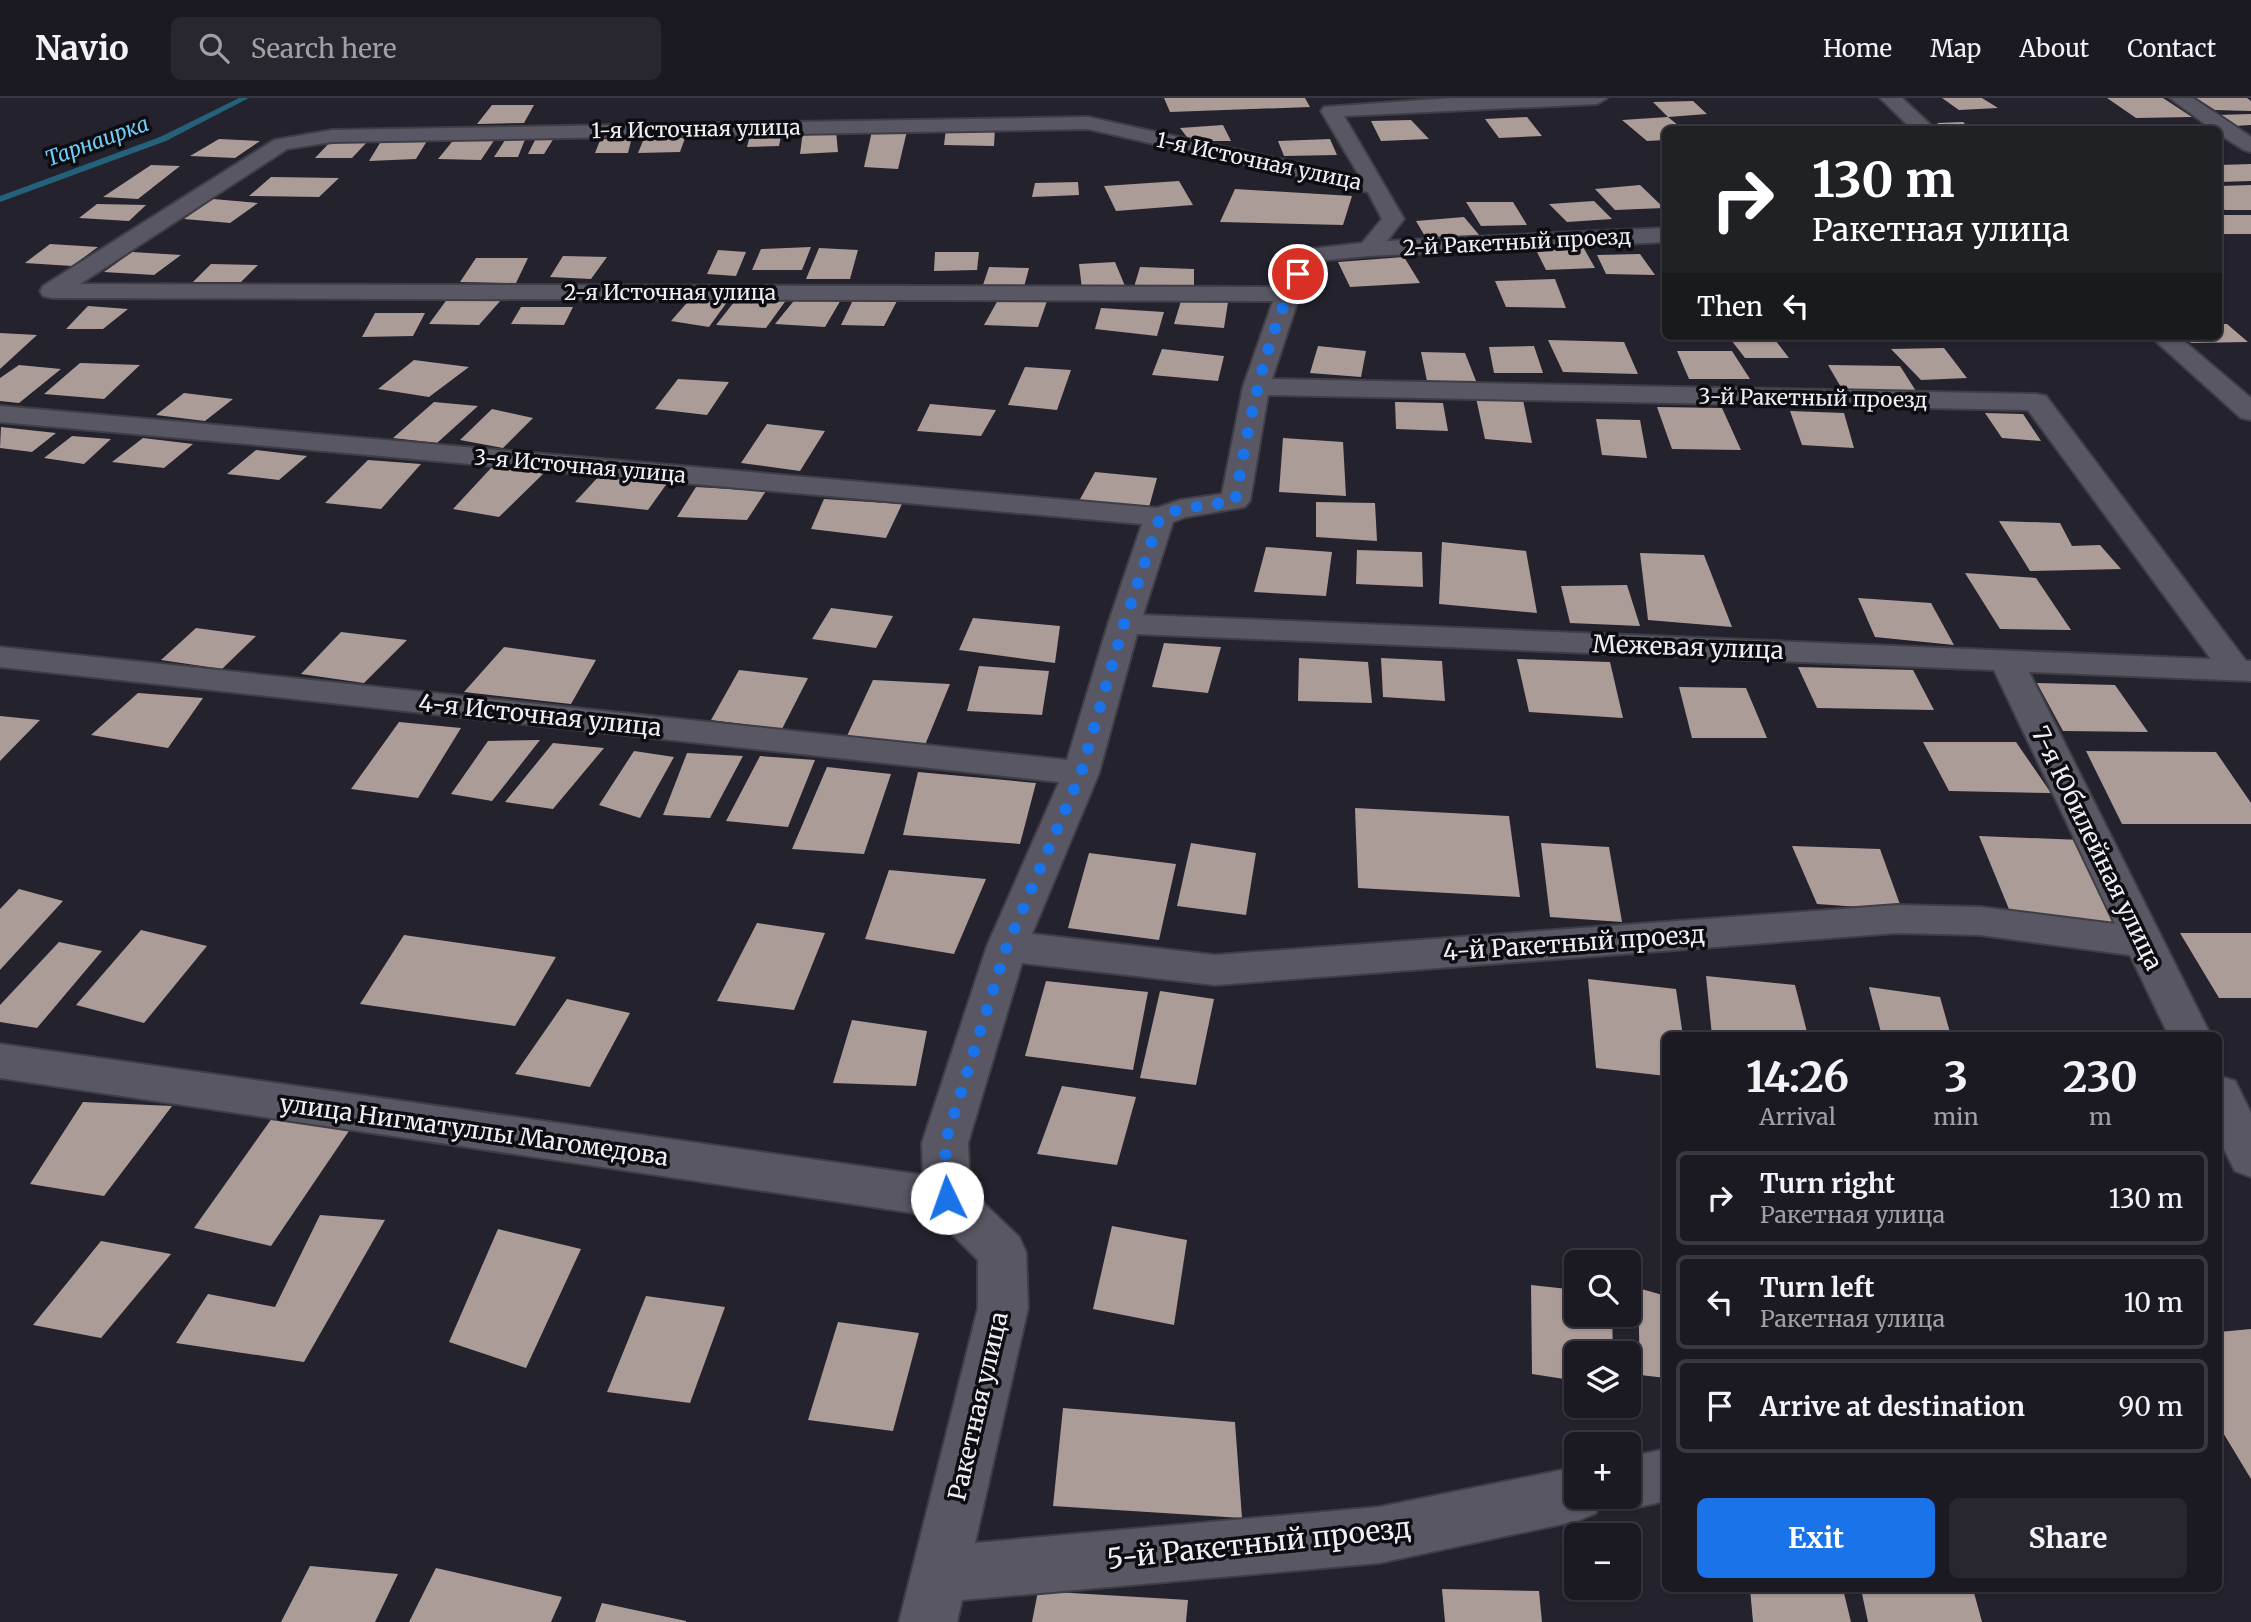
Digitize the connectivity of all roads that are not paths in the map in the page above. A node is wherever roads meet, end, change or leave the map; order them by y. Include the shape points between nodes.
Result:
1 (1597, 98) edge
2 (1890, 98) edge
3 (2180, 98) edge
4 (1463, 101) edge
5 (721, 108) dead end
6 (1922, 126) edge
7 (2221, 126) edge
8 (2222, 126) edge
9 (713, 129) junction
10 (2251, 146) edge
11 (1377, 187) junction
12 (1662, 235) edge
13 (1369, 248) junction
14 (52, 291) joint
15 (1288, 294) junction
16 (2168, 340) edge
17 (1256, 387) junction
18 (2251, 412) edge
19 (0, 414) edge
20 (1160, 517) junction
21 (1124, 624) junction
22 (0, 657) edge
23 (2006, 660) junction
24 (2243, 670) edge
25 (1081, 773) junction
26 (2142, 942) junction
27 (1007, 946) junction
28 (2188, 1032) edge
29 (0, 1061) edge
30 (2222, 1100) edge
31 (2251, 1158) edge
32 (947, 1198) junction
33 (1662, 1476) edge
34 (1641, 1480) edge
35 (1564, 1497) edge
36 (933, 1598) edge

1 - 4 street
2 - 6 street
3 - 7 street
4 - 11 street via 1331,111
5 - 9 street
8 - 10 street
9 - 11 street, 1-я Источная улица via 1088,123
9 - 14 street, 1-я Источная улица via 332,136 281,144
11 - 13 street via 1393,219
12 - 13 street, 2-й Ракетный проезд
13 - 15 street via 1308,255
14 - 15 street, 2-я Источная улица
15 - 17 street
16 - 18 street
17 - 20 street via 1235,501 1180,509
17 - 24 street, 3-й Ракетный проезд via 2036,402
19 - 20 street, 3-я Источная улица
20 - 21 street
21 - 23 street, Межевая улица
21 - 25 street
22 - 25 street, 4-я Источная улица
23 - 24 street, Межевая улица
23 - 26 street, 7-я Юбилейная улица
25 - 27 street
26 - 27 street, 4-й Ракетный проезд via 1980,921 1897,919 1215,970
26 - 28 street, 7-я Юбилейная улица
27 - 32 street via 945,1143
29 - 32 street, улица Нигматуллы Магомедова
30 - 31 street
32 - 36 street, Ракетная улица via 1002,1252 1003,1308
33 - 34 street
35 - 36 street, 5-й Ракетный проезд via 1379,1535

